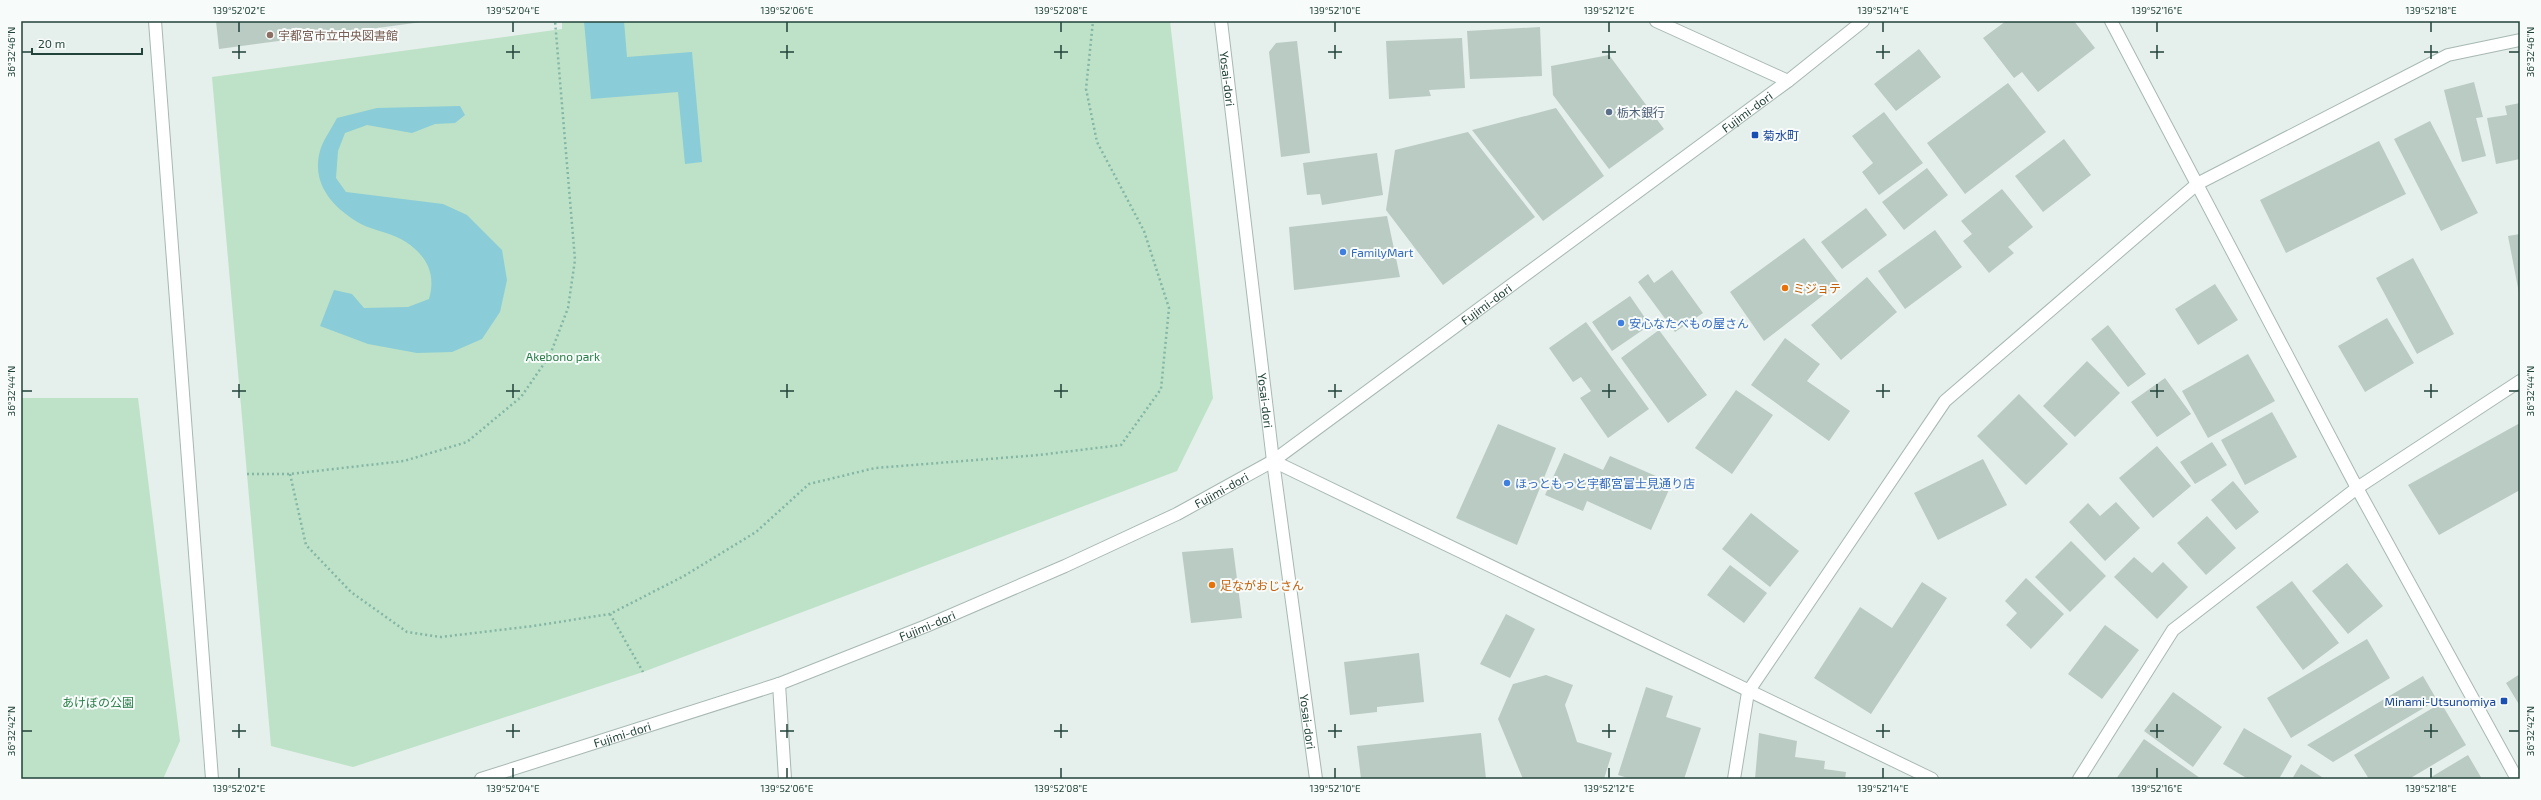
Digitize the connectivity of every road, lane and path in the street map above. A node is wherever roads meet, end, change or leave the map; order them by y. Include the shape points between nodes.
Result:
1 (155, 21) edge
2 (555, 21) edge
3 (1093, 21) edge
4 (1224, 21) edge
5 (1656, 21) edge
6 (1863, 21) edge
7 (2111, 21) edge
8 (2520, 40) edge
9 (1788, 81) junction
10 (2197, 184) junction
11 (2520, 381) edge
12 (1273, 461) junction
13 (247, 474) dead end
14 (290, 474) junction
15 (2357, 488) junction
16 (610, 614) junction
17 (643, 672) dead end
18 (778, 684) junction
19 (1748, 692) junction
20 (212, 779) edge
21 (481, 779) edge
22 (785, 779) edge
23 (1316, 779) edge
24 (1734, 779) edge
25 (1932, 779) edge
26 (2079, 779) edge
27 (2517, 779) edge

1 - 20 street
2 - 14 path via 575,260 568,308 550,355 521,396 467,442 404,461
3 - 16 path via 1086,89 1097,142 1144,232 1169,308 1161,389 1121,445 1039,455 875,468 809,484 756,532 684,576
4 - 12 street, Yosai-dori
5 - 9 street
6 - 9 street, Fujimi-dori
7 - 10 street
8 - 10 street via 2448,56
9 - 12 street, Fujimi-dori
10 - 15 street
10 - 19 street via 1945,401
11 - 15 street
12 - 18 street, Fujimi-dori via 1177,514 1065,566 926,626
12 - 19 street
12 - 23 street, Yosai-dori
13 - 14 path
14 - 16 path via 306,545 351,592 407,632 441,637
15 - 26 street via 2173,630
15 - 27 street
16 - 17 path
18 - 21 street, Fujimi-dori
18 - 22 street
19 - 24 street
19 - 25 street

